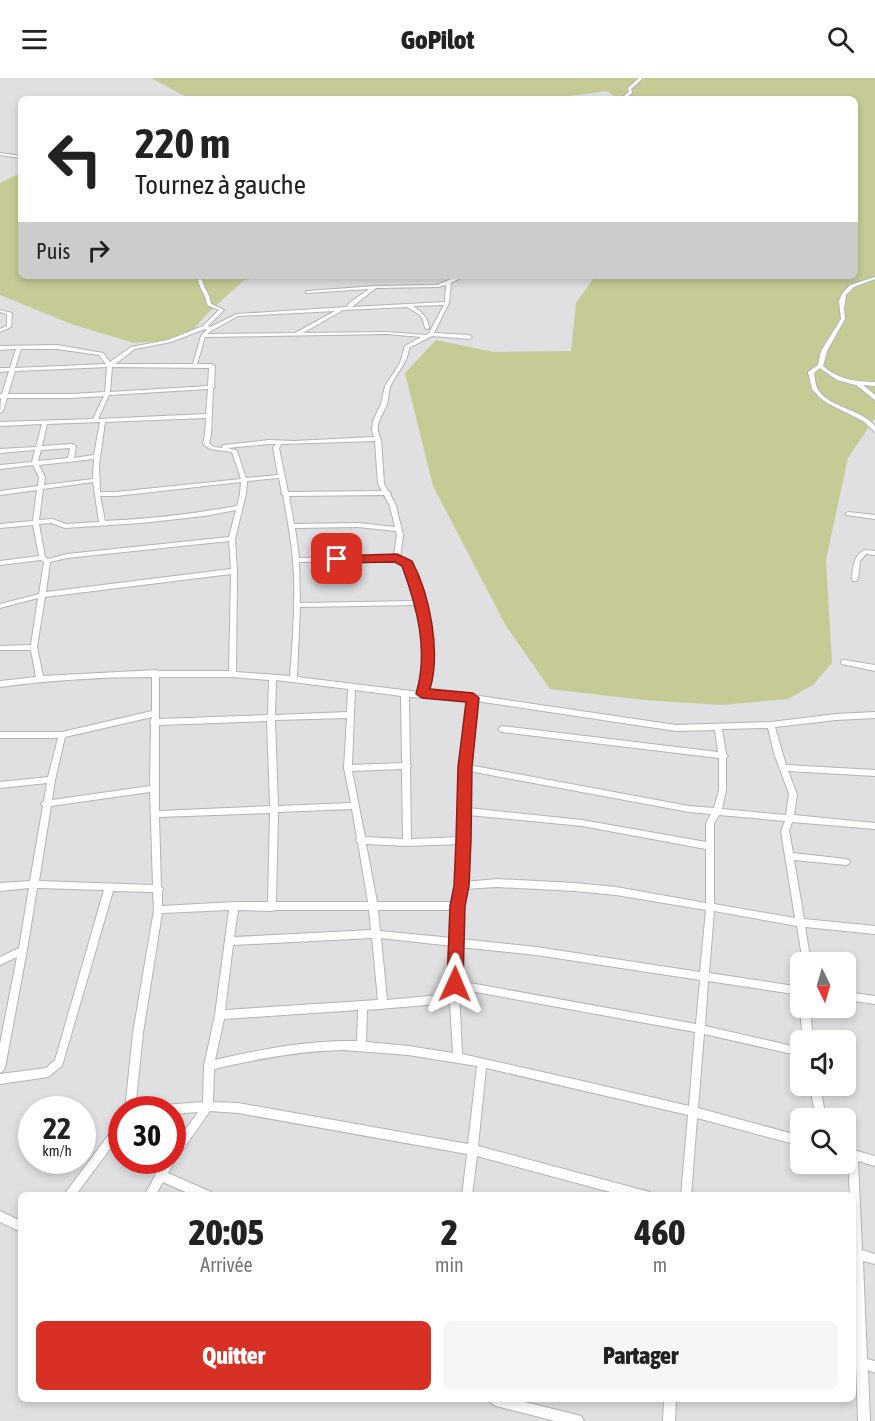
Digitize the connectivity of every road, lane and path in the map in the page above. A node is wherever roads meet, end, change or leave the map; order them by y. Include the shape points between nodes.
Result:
1 (641, 78) edge
2 (626, 96) edge
3 (0, 154) edge
4 (18, 157) edge
5 (875, 278) edge
6 (456, 279) edge
7 (201, 280) dead end
8 (449, 282) junction
9 (375, 287) junction
10 (308, 292) dead end
11 (447, 303) junction
12 (407, 305) junction
13 (345, 309) junction
14 (0, 311) edge
15 (208, 328) junction
16 (0, 330) edge
17 (426, 333) junction
18 (295, 335) junction
19 (203, 336) junction
20 (469, 337) dead end
21 (19, 347) junction
22 (0, 348) edge
23 (195, 364) junction
24 (110, 365) junction
25 (820, 366) junction
26 (13, 369) junction
27 (0, 370) edge
28 (858, 384) junction
29 (875, 384) edge
30 (212, 387) junction
31 (107, 394) junction
32 (3, 396) edge
33 (875, 398) edge
34 (0, 411) edge
35 (209, 416) junction
36 (99, 420) junction
37 (45, 422) junction
38 (0, 424) edge
39 (874, 427) edge
40 (378, 439) junction
41 (280, 443) junction
42 (38, 448) junction
43 (219, 448) junction
44 (0, 451) edge
45 (96, 457) junction
46 (71, 460) junction
47 (35, 463) junction
48 (0, 467) edge
49 (281, 476) junction
50 (95, 480) junction
51 (244, 480) junction
52 (42, 487) junction
53 (0, 493) edge
54 (388, 493) junction
55 (97, 494) junction
56 (284, 494) junction
57 (239, 508) junction
58 (848, 514) dead end
59 (875, 517) edge
60 (36, 522) junction
61 (102, 523) junction
62 (0, 526) edge
63 (292, 526) junction
64 (397, 529) junction
65 (232, 539) junction
66 (875, 552) edge
67 (397, 558) junction
68 (44, 560) junction
69 (296, 560) junction
70 (0, 563) edge
71 (234, 571) junction
72 (855, 579) dead end
73 (43, 595) junction
74 (420, 603) junction
75 (298, 605) junction
76 (0, 606) edge
77 (34, 647) junction
78 (0, 648) edge
79 (844, 663) dead end
80 (875, 668) edge
81 (156, 674) junction
82 (232, 674) junction
83 (40, 679) junction
84 (273, 679) junction
85 (293, 679) junction
86 (0, 684) edge
87 (352, 687) junction
88 (405, 694) junction
89 (422, 694) junction
90 (473, 698) junction
91 (155, 713) junction
92 (351, 715) junction
93 (875, 715) edge
94 (271, 719) junction
95 (154, 723) junction
96 (771, 725) junction
97 (718, 728) junction
98 (502, 729) dead end
99 (0, 735) edge
100 (62, 735) junction
101 (724, 756) junction
102 (407, 766) junction
103 (465, 767) junction
104 (348, 768) junction
105 (783, 768) junction
106 (875, 772) edge
107 (51, 780) junction
108 (0, 785) edge
109 (154, 788) junction
110 (45, 804) junction
111 (354, 806) junction
112 (274, 809) junction
113 (463, 811) junction
114 (718, 813) junction
115 (156, 814) junction
116 (790, 817) junction
117 (875, 826) edge
118 (360, 840) junction
119 (464, 840) junction
120 (407, 843) junction
121 (709, 846) junction
122 (790, 856) junction
123 (846, 862) dead end
124 (34, 884) junction
125 (461, 886) junction
126 (0, 887) edge
127 (109, 889) junction
128 (159, 889) junction
129 (373, 904) junction
130 (234, 906) junction
131 (457, 906) junction
132 (272, 907) junction
133 (710, 907) junction
134 (158, 910) junction
135 (802, 923) junction
136 (875, 930) edge
137 (376, 934) junction
138 (231, 941) junction
139 (456, 942) junction
140 (23, 950) junction
141 (806, 952) edge
142 (0, 961) edge
143 (703, 975) junction
144 (455, 984) junction
145 (790, 989) edge
146 (856, 997) edge
147 (454, 998) junction
148 (875, 1000) edge
149 (383, 1003) junction
150 (363, 1006) junction
151 (220, 1015) junction
152 (701, 1029) junction
153 (361, 1046) junction
154 (790, 1049) edge
155 (458, 1058) junction
156 (482, 1063) junction
157 (209, 1066) junction
158 (0, 1068) edge
159 (0, 1079) edge
160 (131, 1096) edge
161 (208, 1106) junction
162 (186, 1108) edge
163 (695, 1110) junction
164 (186, 1137) edge
165 (790, 1138) edge
166 (108, 1143) edge
167 (473, 1150) junction
168 (856, 1156) edge
169 (875, 1161) edge
170 (850, 1174) edge
171 (160, 1175) joint
172 (71, 1192) edge
173 (151, 1192) edge
174 (198, 1192) edge
175 (468, 1192) edge
176 (631, 1192) edge
177 (686, 1192) edge
178 (851, 1192) edge
179 (0, 1216) edge
180 (18, 1225) edge
181 (856, 1254) edge
182 (875, 1259) edge
183 (856, 1290) edge
184 (858, 1361) edge
185 (875, 1367) edge
186 (504, 1402) edge
187 (670, 1402) edge
188 (578, 1421) edge
189 (669, 1421) edge
190 (864, 1421) edge

1 - 2 street
3 - 4 street
5 - 25 street via 855,283 844,292 840,303 843,319 824,351
6 - 8 street
7 - 15 street via 209,305 222,310
8 - 9 street via 438,286
8 - 11 street
9 - 10 street
9 - 13 street
11 - 12 street
11 - 17 street via 436,324
12 - 13 street
12 - 17 street via 419,310 426,320
13 - 15 street via 237,315
13 - 18 street
14 - 16 street via 10,313 9,327
15 - 19 street
15 - 24 street via 169,342 133,348
17 - 18 street
17 - 20 street
17 - 40 street via 406,347 404,361 387,387 374,424
18 - 19 street
19 - 23 street
21 - 22 street
21 - 24 street via 98,352
21 - 26 street
23 - 24 street
23 - 30 street via 212,366
24 - 26 street
24 - 31 street
25 - 28 street via 836,379
25 - 39 street via 811,372 816,391
26 - 27 street
26 - 32 street
28 - 29 street
28 - 33 street
30 - 31 street
30 - 35 street
31 - 32 street
31 - 36 street
32 - 34 street
35 - 36 street
35 - 43 street via 206,444
36 - 37 street
36 - 45 street
37 - 38 street
37 - 42 street
40 - 41 street
40 - 54 street via 380,476
41 - 43 street
41 - 49 street via 276,448
42 - 44 street
42 - 46 street via 73,446
42 - 47 street
43 - 51 street via 234,451
45 - 46 street
45 - 50 street
46 - 47 street
47 - 48 street
47 - 52 street via 41,472
49 - 51 street
49 - 56 street
50 - 52 street
50 - 55 street
51 - 55 street
51 - 57 street
52 - 53 street
52 - 60 street
54 - 56 street
54 - 64 street
55 - 61 street
56 - 63 street
57 - 61 street
57 - 65 street
58 - 59 street
60 - 61 street via 55,521 64,526
60 - 62 street
60 - 68 street
63 - 64 street
63 - 69 street
64 - 67 street
65 - 68 street
65 - 71 street
66 - 72 street via 864,552 857,561
67 - 69 street
67 - 74 street via 407,564
68 - 70 street
68 - 73 street
69 - 75 street
71 - 73 street
71 - 82 street
73 - 76 street
73 - 77 street
74 - 75 street
74 - 89 street via 429,642
75 - 85 street
77 - 78 street
77 - 83 street
79 - 80 street
81 - 82 street
81 - 83 street
81 - 91 street
82 - 84 street
83 - 86 street
84 - 85 street
84 - 94 street
85 - 87 street
87 - 88 street
87 - 92 street
88 - 89 street
88 - 102 street
89 - 90 street
90 - 97 street via 676,728
90 - 103 street
91 - 95 street
91 - 100 street
92 - 94 street
92 - 104 street
93 - 96 street
94 - 95 street
94 - 112 street
95 - 109 street
96 - 97 street
96 - 105 street
97 - 101 street
98 - 101 street
99 - 100 street
100 - 107 street
101 - 114 street
102 - 104 street
102 - 120 street
103 - 113 street
103 - 114 street
104 - 111 street
105 - 106 street
105 - 116 street via 793,794
107 - 108 street
107 - 110 street
109 - 110 street
109 - 115 street
110 - 124 street
111 - 112 street
111 - 118 street
112 - 115 street
112 - 132 street
113 - 119 street
113 - 121 street via 582,823
114 - 116 street
114 - 121 street via 710,823
115 - 128 street
116 - 117 street
116 - 122 street via 785,831
118 - 120 street
118 - 129 street
119 - 120 street
119 - 125 street
121 - 133 street
122 - 123 street
122 - 135 street
124 - 126 street
124 - 127 street
124 - 140 street
125 - 131 street
125 - 133 street via 497,883 575,887
127 - 128 street
127 - 159 street via 59,1063 48,1072
128 - 134 street
129 - 131 street
129 - 132 street
129 - 137 street
130 - 132 street
130 - 134 street
130 - 138 street
131 - 139 street
133 - 135 street
133 - 143 street
134 - 160 street
135 - 136 street
135 - 141 street
137 - 138 street
137 - 139 street
137 - 149 street
138 - 151 street
139 - 143 street
139 - 144 street
140 - 142 street
140 - 158 street
143 - 145 street
143 - 152 street
144 - 147 street
144 - 152 street
146 - 148 street
147 - 149 street
147 - 155 street
149 - 150 street
150 - 151 street
150 - 153 street
151 - 157 street
152 - 154 street
152 - 163 street
153 - 155 street
153 - 157 street via 244,1057
155 - 156 street
156 - 163 street
156 - 167 street
157 - 161 street
161 - 162 street
161 - 164 street
161 - 167 street
163 - 165 street
163 - 177 street
166 - 172 street
167 - 175 street
167 - 176 street
168 - 169 street
170 - 178 street
171 - 173 street
171 - 174 street
179 - 180 street
181 - 182 street
183 - 184 street
184 - 185 street
184 - 190 street
186 - 188 street
187 - 189 street

